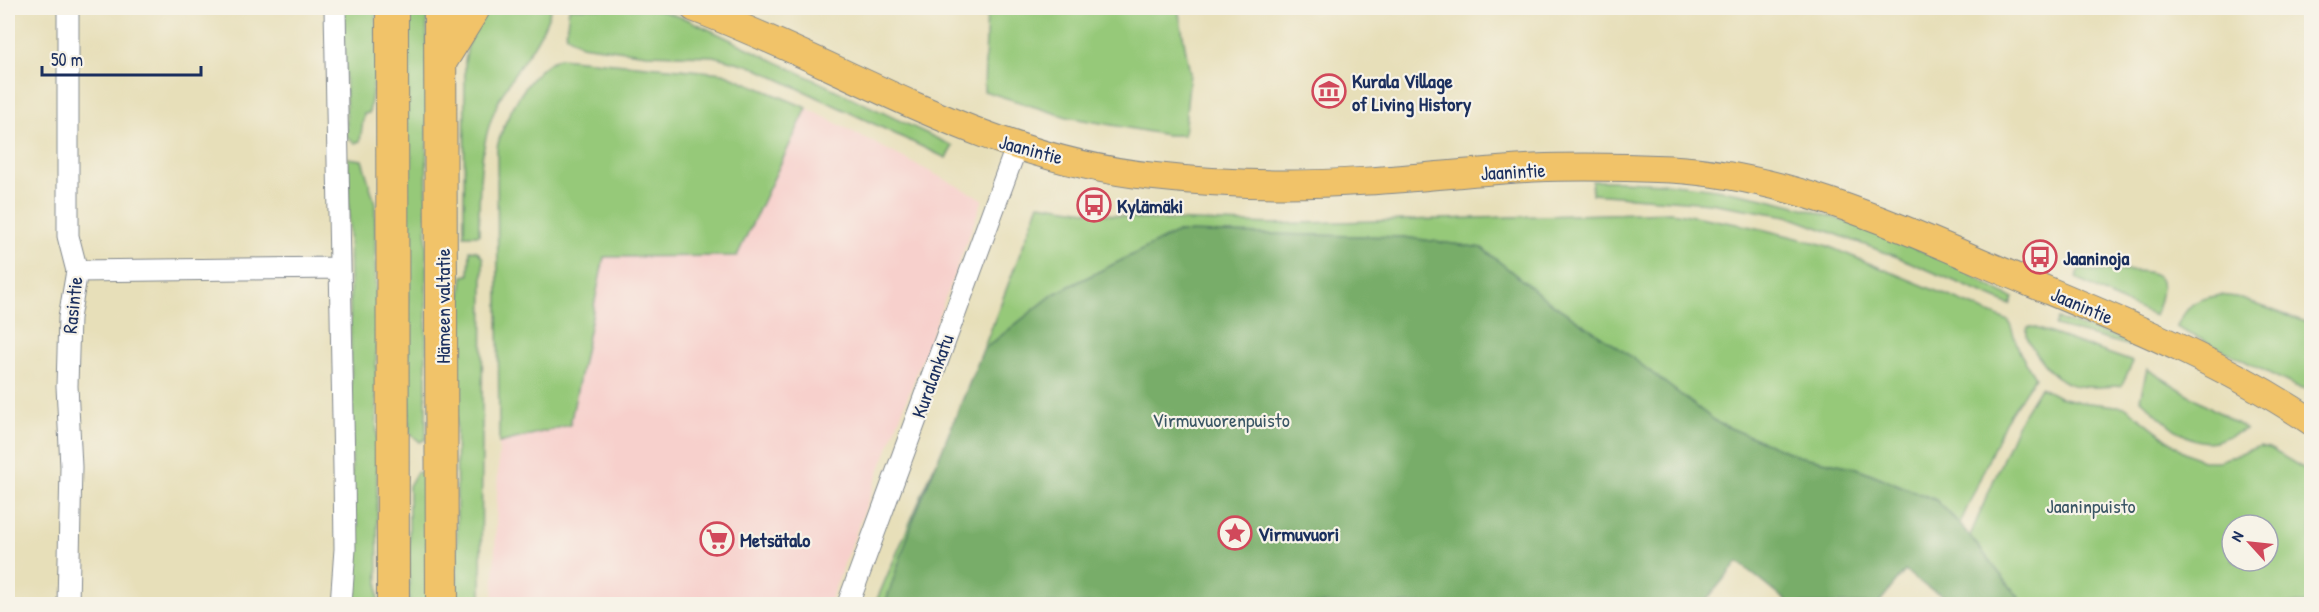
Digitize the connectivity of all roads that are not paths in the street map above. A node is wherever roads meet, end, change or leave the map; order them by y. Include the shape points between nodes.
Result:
1 (68, 8) edge
2 (335, 8) edge
3 (392, 8) edge
4 (440, 8) edge
5 (474, 8) edge
6 (694, 8) edge
7 (441, 62) junction
8 (1016, 147) junction
9 (339, 268) junction
10 (77, 271) junction
11 (2312, 423) edge
12 (68, 604) edge
13 (342, 604) edge
14 (393, 604) edge
15 (442, 604) edge
16 (848, 604) edge

1 - 10 street, Rasintie via 68,236
2 - 9 street
3 - 14 highway
4 - 7 highway, Hämeen valtatie
5 - 7 highway
6 - 8 main road, Jaanintie via 962,128
7 - 15 highway, Hämeen valtatie
8 - 11 main road, Jaanintie via 1148,176 1286,184 1537,168 1675,170 1752,180 1868,215 2105,315 2254,387
8 - 16 street, Kuralankatu
9 - 10 street
9 - 13 street via 345,481
10 - 12 street, Rasintie via 69,318 67,386 71,467

